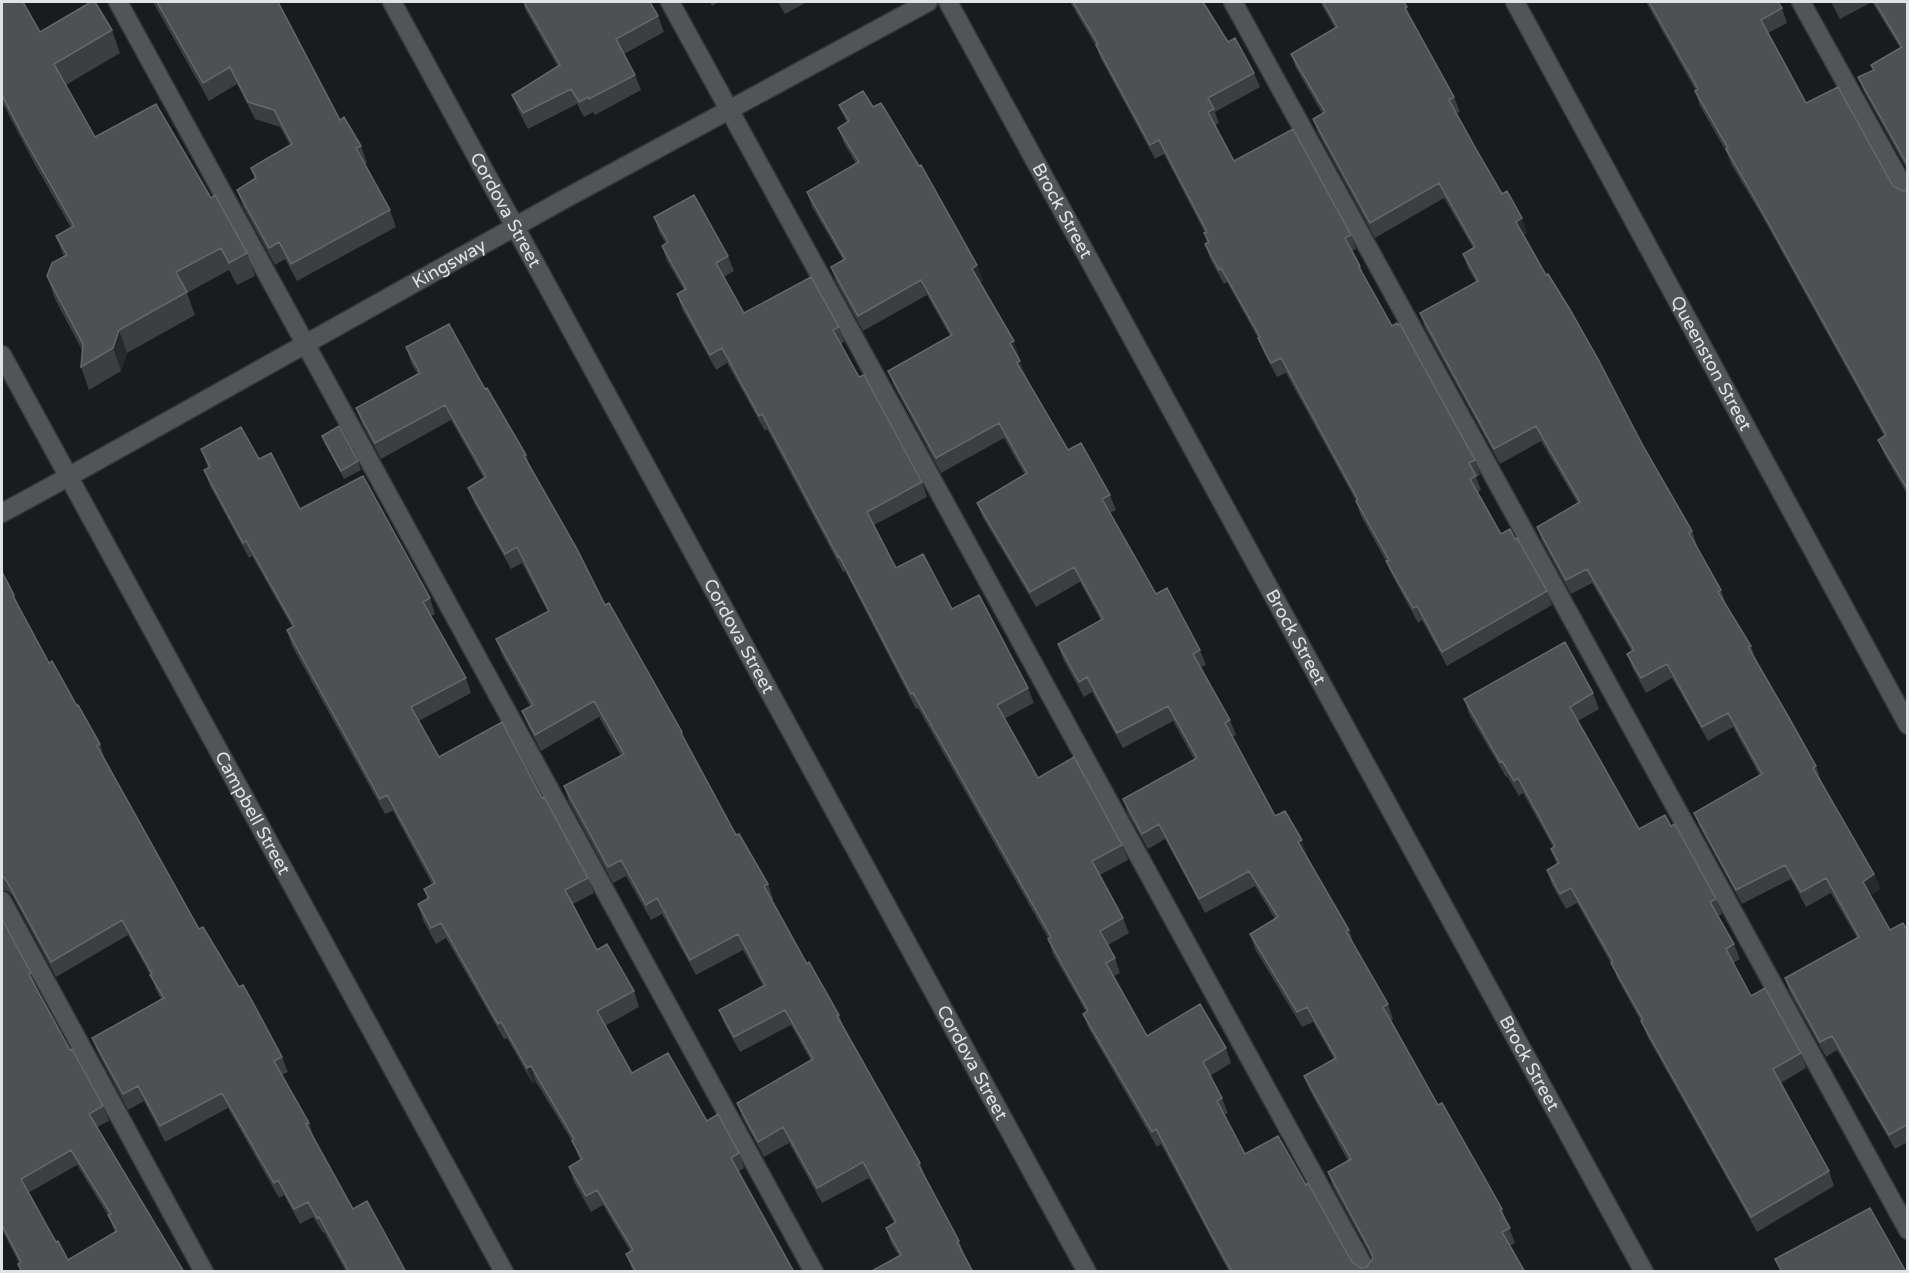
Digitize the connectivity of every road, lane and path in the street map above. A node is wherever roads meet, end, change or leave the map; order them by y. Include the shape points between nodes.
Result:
1 (118, 2) edge
2 (392, 2) edge
3 (670, 2) edge
4 (928, 2) edge
5 (948, 2) edge
6 (1233, 2) edge
7 (1515, 2) edge
8 (1801, 2) edge
9 (729, 110) junction
10 (1908, 195) edge
11 (516, 227) junction
12 (305, 344) junction
13 (2, 355) edge
14 (68, 477) junction
15 (2, 513) edge
16 (1908, 724) edge
17 (2, 901) edge
18 (1908, 1230) edge
19 (204, 1272) edge
20 (504, 1272) edge
21 (814, 1272) edge
22 (1087, 1272) edge
23 (1367, 1272) edge
24 (1644, 1272) edge

1 - 12 street
2 - 11 street, Cordova Street
3 - 9 street
4 - 9 street, Kingsway
5 - 24 street, Brock Street
6 - 18 street
7 - 16 street, Queenston Street
8 - 10 street
9 - 11 street, Kingsway
9 - 23 street
11 - 12 street, Kingsway
11 - 22 street, Cordova Street
12 - 14 street, Kingsway
12 - 21 street
13 - 14 street, Campbell Street
14 - 15 street, Kingsway
14 - 20 street, Campbell Street
17 - 19 street

